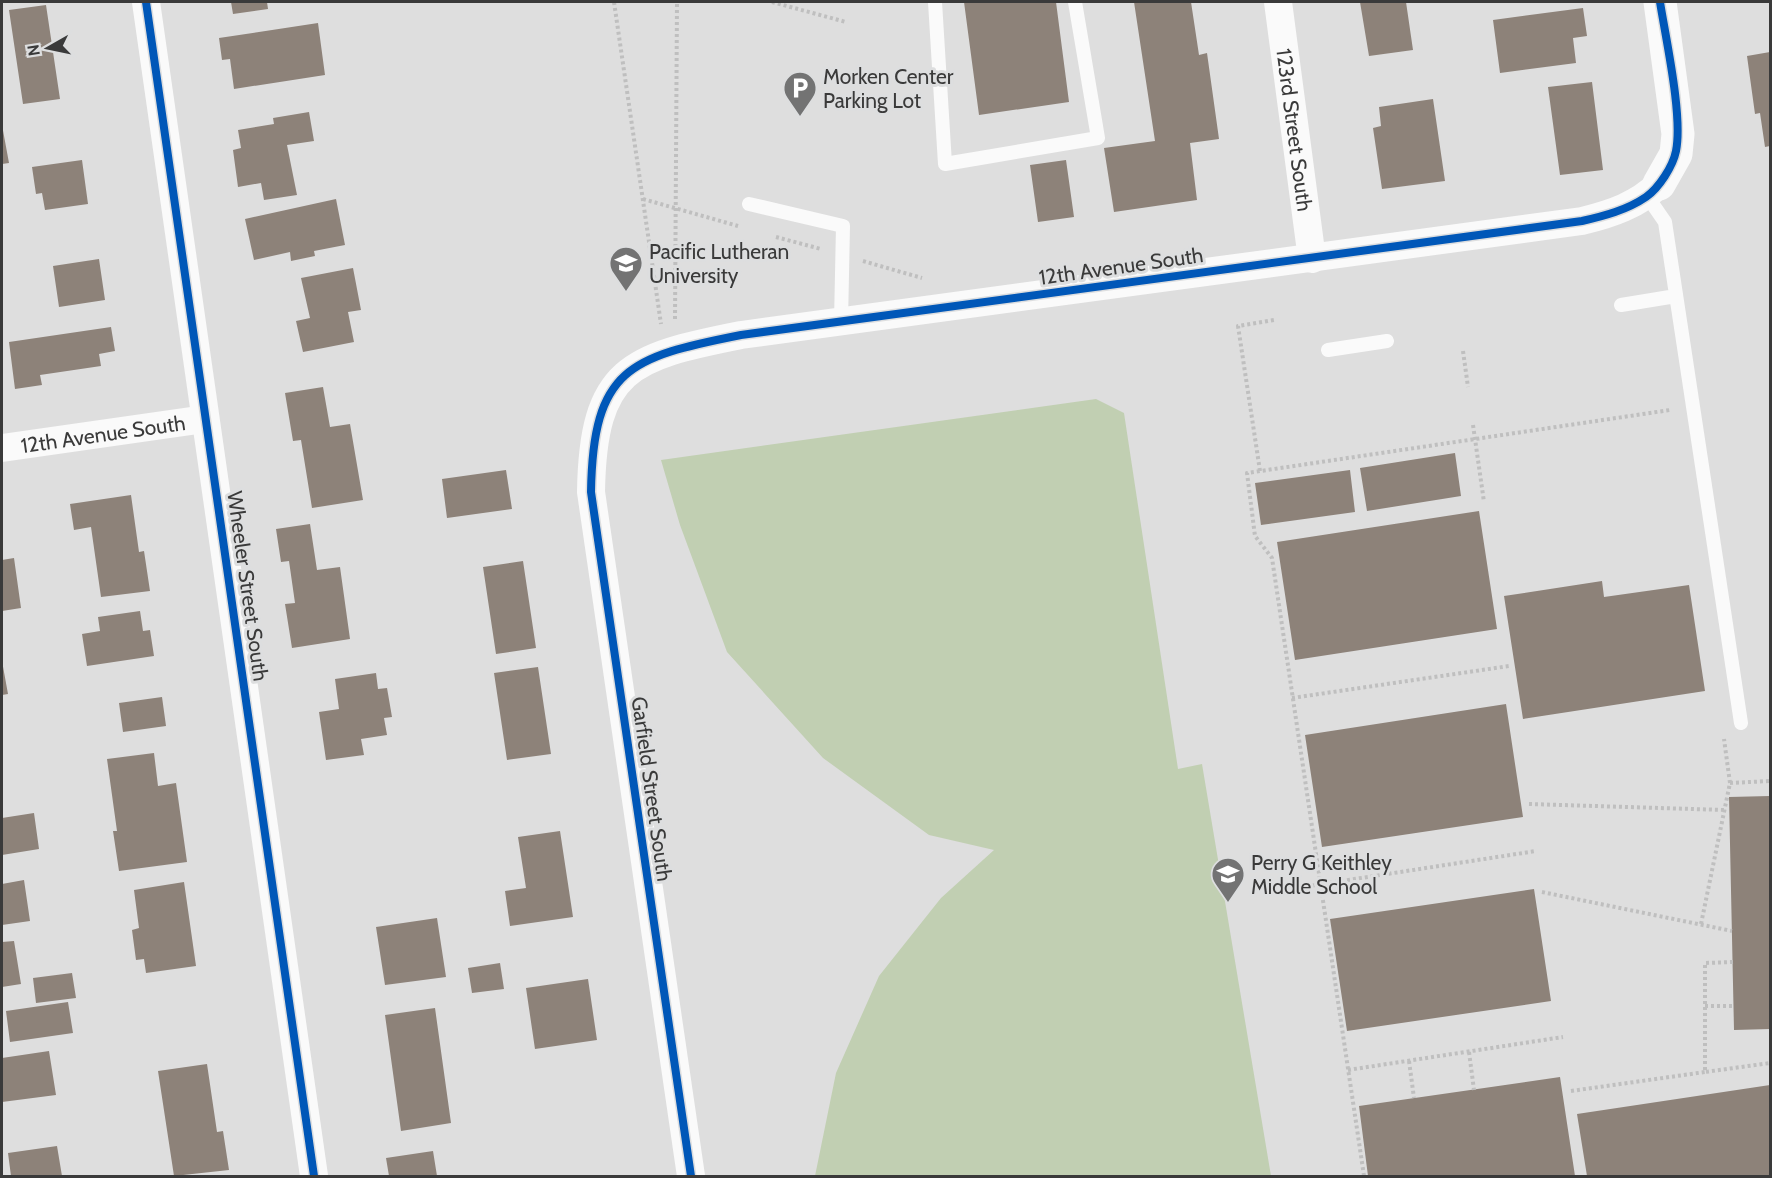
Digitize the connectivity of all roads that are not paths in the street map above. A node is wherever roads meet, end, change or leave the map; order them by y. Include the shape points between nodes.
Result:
1 (146, 2) edge
2 (935, 2) edge
3 (1075, 2) edge
4 (1278, 2) edge
5 (1660, 2) edge
6 (1653, 190) junction
7 (749, 204) dead end
8 (1312, 259) junction
9 (1676, 296) junction
10 (1621, 305) dead end
11 (841, 322) junction
12 (1387, 341) dead end
13 (1328, 350) dead end
14 (602, 408) joint
15 (205, 419) junction
16 (2, 448) edge
17 (1741, 723) dead end
18 (314, 1176) edge
19 (691, 1176) edge

1 - 15 street, Wheeler Street South
2 - 3 lane via 945,164 1098,138
4 - 8 street, 123rd Street South
5 - 6 street via 1678,135 1676,154
6 - 8 street, 12th Avenue South via 1611,214 1582,221
6 - 9 lane via 1665,222
7 - 11 lane via 843,226
8 - 11 street, 12th Avenue South
9 - 10 lane
9 - 17 lane
11 - 14 street, 12th Avenue South via 675,344 624,376
12 - 13 lane
14 - 19 street, Garfield Street South via 594,436 591,492
15 - 16 street, 12th Avenue South
15 - 18 street, Wheeler Street South

